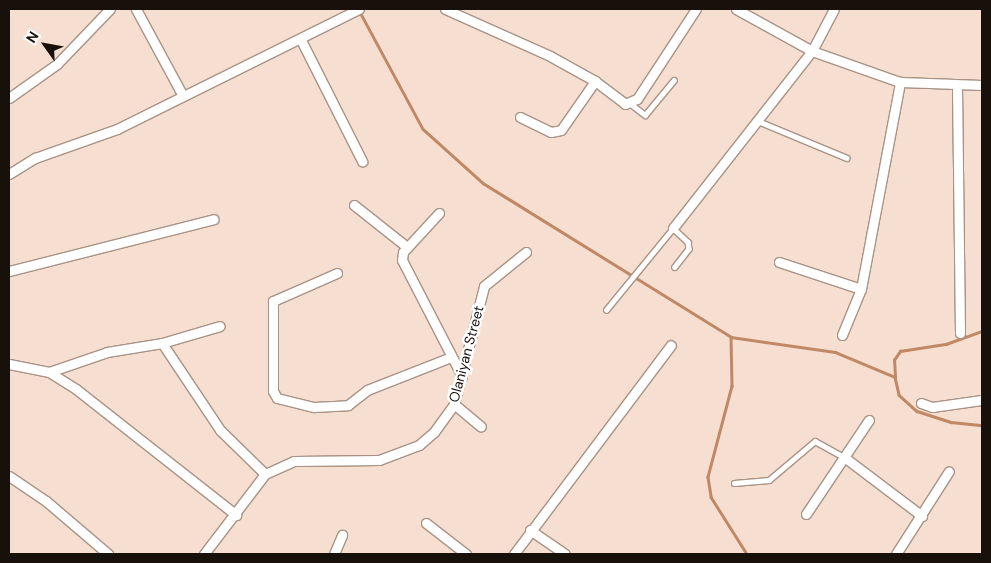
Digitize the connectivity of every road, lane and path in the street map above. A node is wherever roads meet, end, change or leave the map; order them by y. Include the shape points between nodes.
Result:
1 (110, 9) edge
2 (136, 9) edge
3 (359, 9) edge
4 (445, 9) edge
5 (696, 9) edge
6 (736, 9) edge
7 (834, 9) edge
8 (301, 40) junction
9 (812, 51) junction
10 (674, 80) dead end
11 (595, 81) junction
12 (900, 82) junction
13 (982, 85) edge
14 (957, 87) junction
15 (182, 94) junction
16 (9, 98) edge
17 (632, 104) junction
18 (520, 117) dead end
19 (758, 121) junction
20 (847, 158) dead end
21 (362, 161) dead end
22 (9, 174) edge
23 (354, 205) dead end
24 (439, 213) dead end
25 (214, 219) dead end
26 (673, 228) junction
27 (407, 247) junction
28 (526, 252) dead end
29 (779, 262) dead end
30 (675, 267) dead end
31 (9, 271) edge
32 (337, 273) dead end
33 (861, 289) junction
34 (606, 310) dead end
35 (220, 326) dead end
36 (960, 333) dead end
37 (842, 335) dead end
38 (162, 343) junction
39 (671, 345) dead end
40 (450, 357) junction
41 (9, 364) edge
42 (49, 372) junction
43 (462, 376) junction
44 (982, 400) edge
45 (921, 403) dead end
46 (454, 404) junction
47 (869, 420) dead end
48 (480, 426) dead end
49 (844, 457) junction
50 (949, 471) dead end
51 (265, 474) junction
52 (9, 476) edge
53 (734, 483) dead end
54 (806, 514) dead end
55 (236, 515) junction
56 (922, 516) junction
57 (426, 523) dead end
58 (530, 530) junction
59 (342, 535) dead end
60 (108, 554) edge
61 (204, 554) edge
62 (334, 554) edge
63 (466, 554) edge
64 (514, 554) edge
65 (565, 554) edge
66 (896, 554) edge

1 - 16 street via 57,64
2 - 15 street
3 - 8 street
4 - 11 street via 550,56
5 - 17 street
6 - 9 street
7 - 9 street
8 - 15 street
8 - 21 street
9 - 12 street
9 - 19 street
10 - 17 lane via 645,115
11 - 17 street via 625,104
11 - 18 street via 561,130 551,132
12 - 14 street
12 - 33 street
13 - 14 street
14 - 36 street
15 - 22 street via 117,129 35,158
19 - 20 lane
19 - 26 street
23 - 27 street
24 - 27 street
25 - 31 street
26 - 30 lane via 688,242 689,249
26 - 34 lane via 624,284
27 - 40 street via 402,260
28 - 43 street, Olaniyan Street via 484,286
29 - 33 street
32 - 40 street via 273,301 273,391 277,398 314,407 348,405 367,390
33 - 37 street
35 - 38 street
38 - 42 street via 107,352
38 - 51 street via 220,430
39 - 58 street via 565,490
40 - 43 street
41 - 42 street
42 - 55 street via 76,389
43 - 46 street, Olaniyan Street
44 - 45 street via 932,407
46 - 48 street
46 - 51 street, Olaniyan Street via 434,432 399,455 357,464 294,461
47 - 49 street
49 - 53 lane via 815,441 769,480
49 - 54 street
49 - 56 street
50 - 56 street
51 - 55 street
52 - 60 street via 46,501
55 - 61 street
56 - 66 street
57 - 63 street
58 - 64 street
58 - 65 street
59 - 62 street

